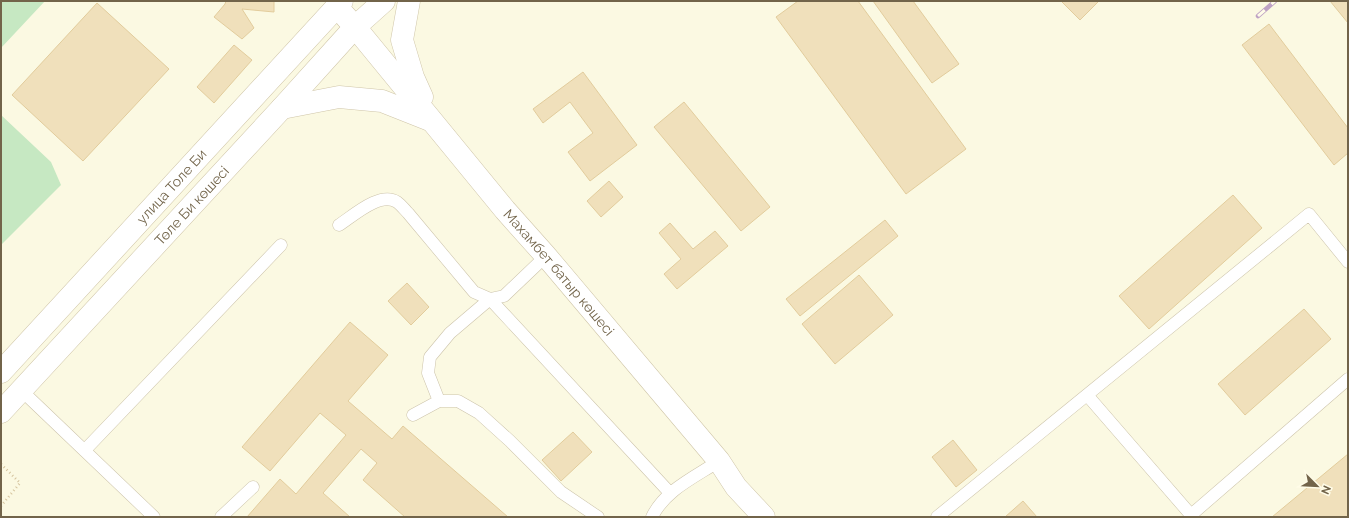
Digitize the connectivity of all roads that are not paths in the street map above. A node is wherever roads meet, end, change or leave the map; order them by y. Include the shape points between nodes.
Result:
1 (384, 1) edge
2 (409, 1) edge
3 (340, 4) edge
4 (355, 27) junction
5 (282, 108) junction
6 (434, 122) junction
7 (339, 225) dead end
8 (281, 245) dead end
9 (546, 256) junction
10 (1348, 262) edge
11 (490, 299) junction
12 (1, 372) edge
13 (1348, 379) edge
14 (21, 390) junction
15 (1087, 395) junction
16 (439, 401) junction
17 (1, 412) edge
18 (413, 415) dead end
19 (85, 450) junction
20 (719, 461) junction
21 (253, 487) dead end
22 (670, 493) junction
23 (154, 517) edge
24 (221, 517) edge
25 (598, 517) edge
26 (652, 517) edge
27 (764, 517) edge
28 (937, 517) edge

1 - 4 main road, Төле Би көшесі
2 - 6 main road via 402,40 412,77
3 - 4 main road, Махамбет батыр көшесі
3 - 12 main road, улица Толе Би
4 - 5 main road, Төле Би көшесі
4 - 6 main road, Махамбет батыр көшесі
5 - 6 main road via 339,98 382,101
5 - 14 main road, Төле Би көшесі
6 - 9 main road, Махамбет батыр көшесі
7 - 11 lane via 377,200 397,202 474,292
8 - 19 lane
9 - 11 lane via 504,296
9 - 20 main road, Махамбет батыр көшесі
10 - 15 lane via 1310,214
11 - 16 lane via 450,332 430,357 428,373
11 - 22 lane
13 - 15 lane via 1190,515
14 - 17 main road, Төле Би көшесі
14 - 19 lane
15 - 28 lane
16 - 18 lane
16 - 25 lane via 458,400 479,413 510,440 561,492
19 - 23 lane
20 - 22 lane
20 - 27 main road, Махамбет батыр көшесі via 736,486
21 - 24 lane
22 - 26 lane via 656,508

